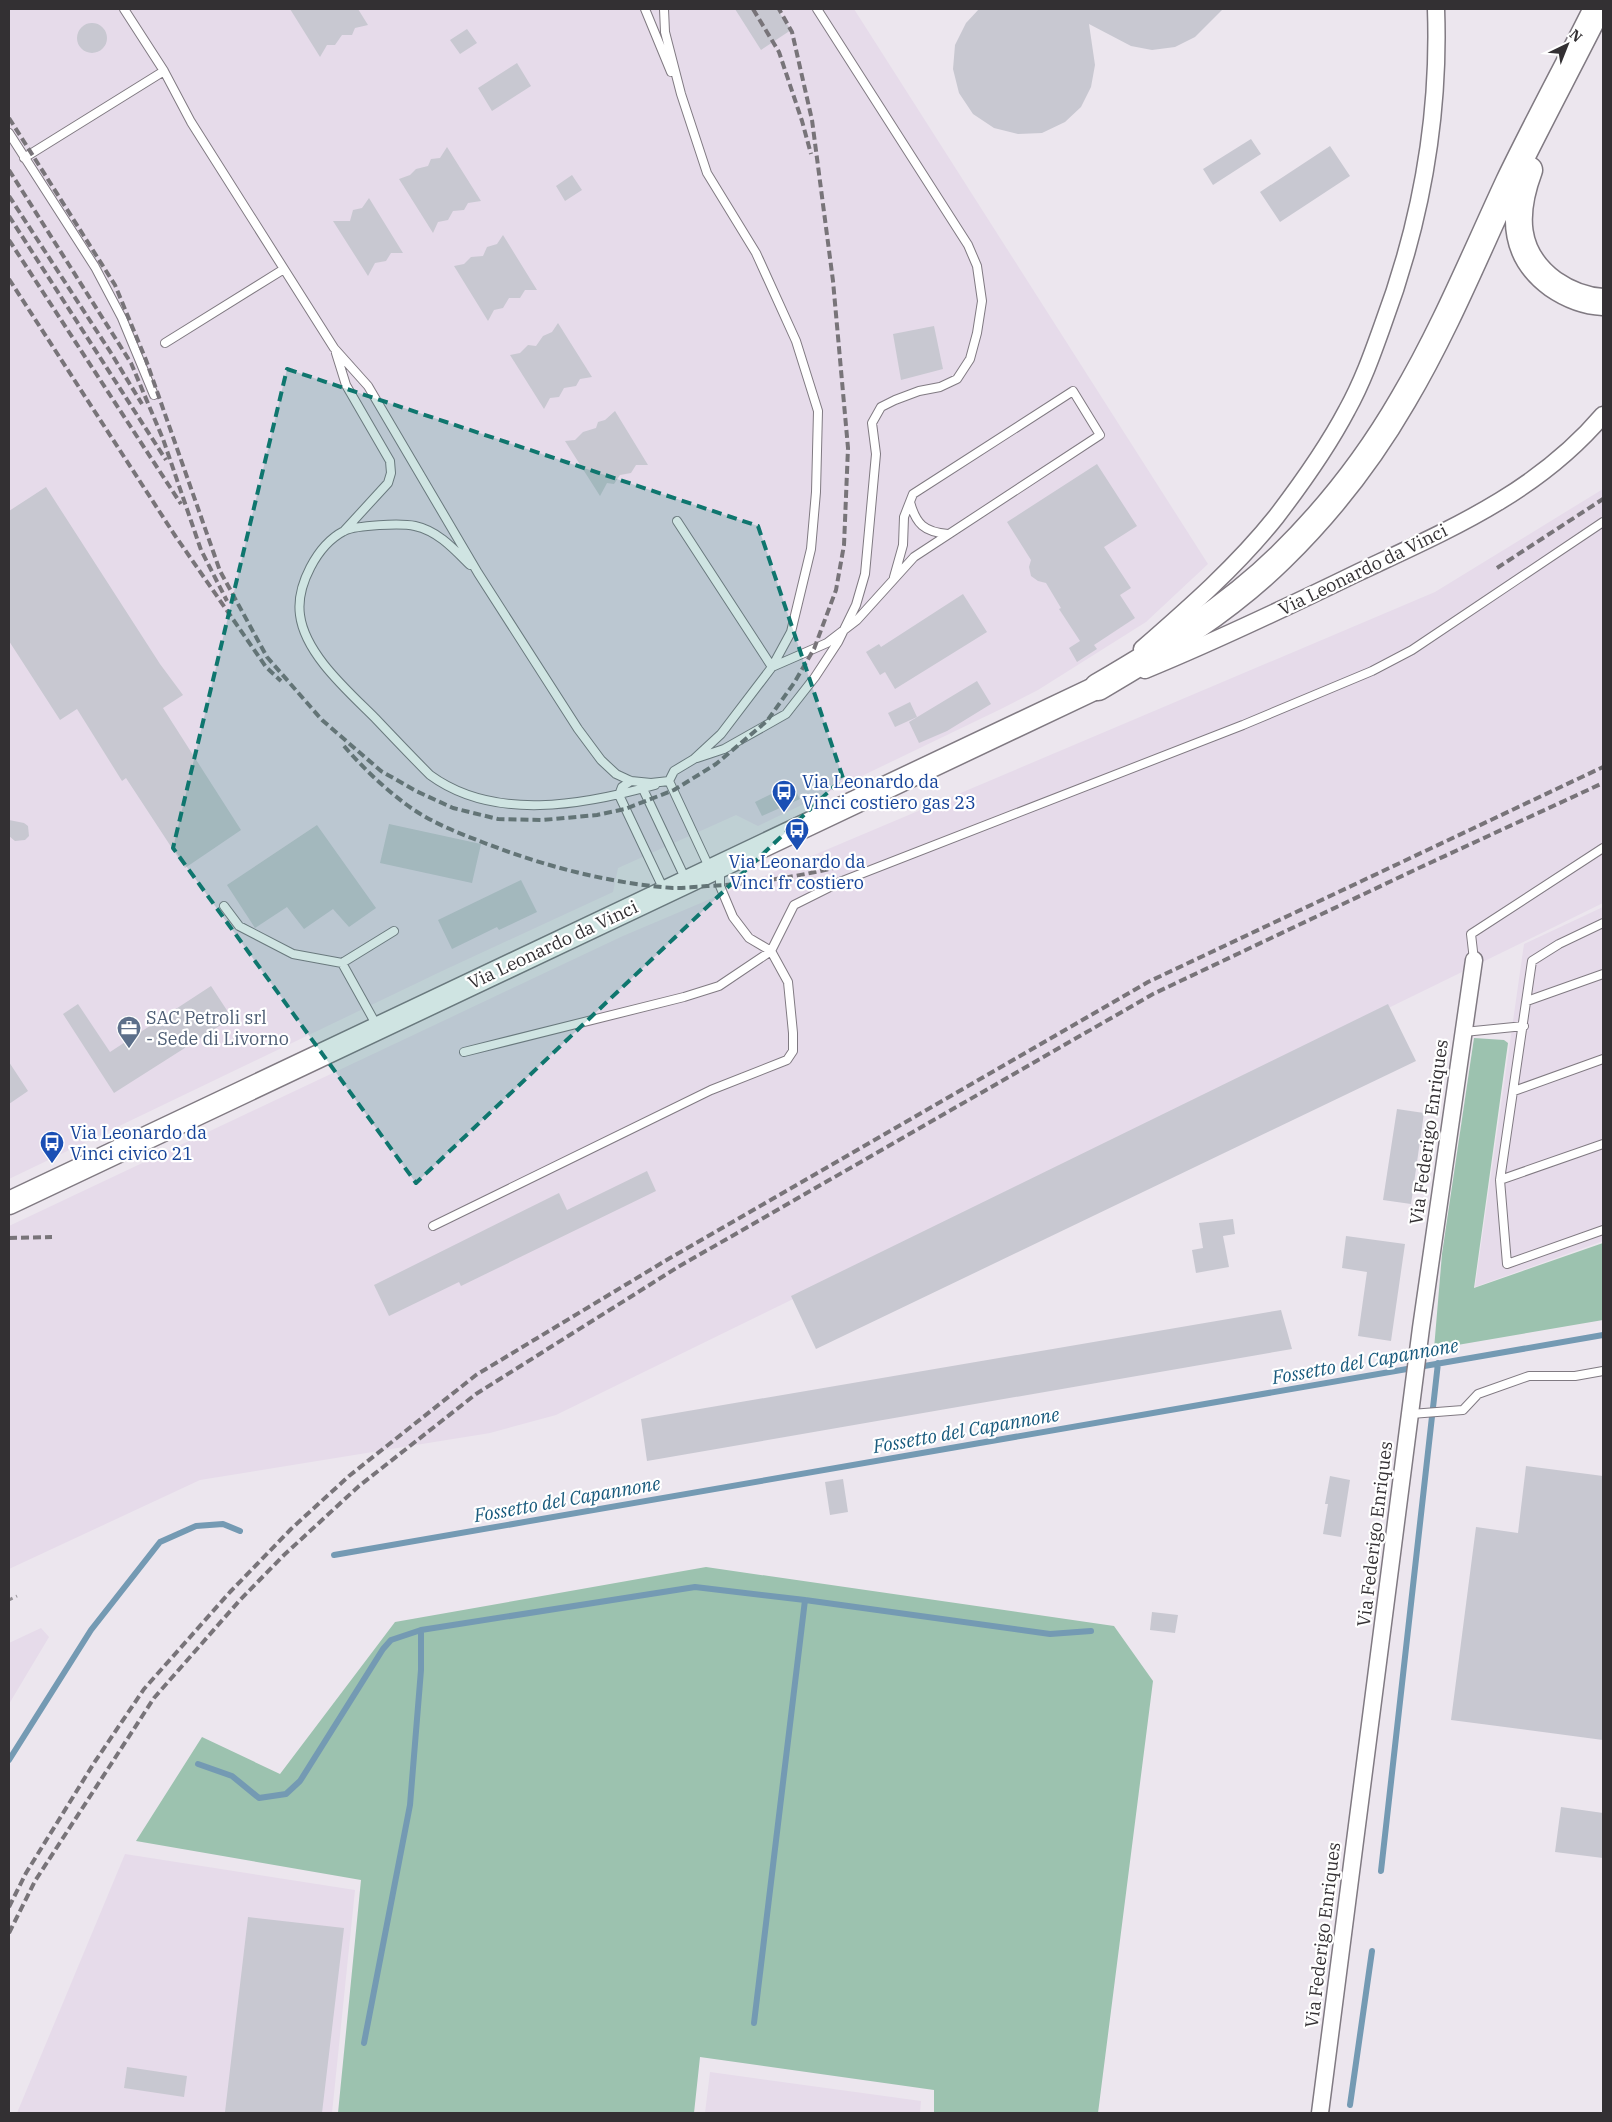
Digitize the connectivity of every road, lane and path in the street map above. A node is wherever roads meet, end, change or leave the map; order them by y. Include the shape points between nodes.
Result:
1 (124, 9) edge
2 (645, 9) edge
3 (664, 9) edge
4 (817, 9) edge
5 (1436, 9) edge
6 (1597, 9) edge
7 (164, 71) junction
8 (1562, 80) junction
9 (681, 94) junction
10 (9, 133) edge
11 (24, 158) junction
12 (284, 268) junction
13 (1603, 302) edge
14 (166, 343) dead end
15 (334, 348) junction
16 (154, 395) dead end
17 (1603, 415) edge
18 (910, 502) junction
19 (677, 521) dead end
20 (1603, 522) edge
21 (344, 531) junction
22 (948, 534) junction
23 (478, 573) junction
24 (894, 577) junction
25 (843, 631) junction
26 (772, 667) junction
27 (1098, 687) junction
28 (694, 759) junction
29 (631, 780) junction
30 (669, 781) junction
31 (644, 785) junction
32 (619, 795) junction
33 (1603, 848) edge
34 (716, 869) junction
35 (687, 882) junction
36 (665, 892) junction
37 (224, 906) dead end
38 (1603, 923) edge
39 (394, 931) dead end
40 (771, 951) junction
41 (1474, 960) joint
42 (342, 963) junction
43 (1603, 974) edge
44 (1527, 1001) junction
45 (1524, 1026) junction
46 (378, 1028) junction
47 (1464, 1032) junction
48 (464, 1052) dead end
49 (1603, 1059) edge
50 (1514, 1091) junction
51 (1603, 1144) edge
52 (1500, 1180) junction
53 (9, 1203) edge
54 (433, 1226) dead end
55 (1603, 1230) edge
56 (1603, 1371) edge
57 (1416, 1409) junction
58 (17, 1596) dead end
59 (9, 1600) edge
60 (1320, 2113) edge

1 - 7 lane
2 - 9 lane
3 - 9 lane via 665,32
4 - 25 lane via 968,245 977,266 982,301 970,358 957,379 894,400 881,407 872,423 876,454 865,574 856,605
5 - 27 street, Via Leonardo da Vinci via 1436,85 1417,215 1393,299 1347,410 1322,453 1275,518 1230,569
6 - 8 highway
7 - 11 lane
7 - 12 lane via 191,122
8 - 13 highway via 1524,184 1518,214 1519,229 1528,258 1546,279 1569,294
8 - 27 highway via 1534,130 1432,348 1403,400 1354,473 1303,534 1235,598 1166,647
9 - 26 lane via 707,173 756,253 796,341 818,411 811,549 791,632
10 - 11 lane
11 - 16 lane via 95,267 122,318
12 - 14 lane
12 - 15 lane
15 - 21 lane via 346,386 390,461 391,473 388,483
15 - 23 lane via 368,386
17 - 27 street, Via Leonardo da Vinci via 1543,472 1481,513 1223,637
18 - 22 lane via 914,516 924,527
18 - 22 lane via 914,494 938,477 1073,391 1100,435
18 - 24 lane via 904,517 903,545
19 - 26 lane
20 - 40 lane via 1412,650 1372,671 1243,725 840,882 794,905
21 - 23 lane via 398,523 416,526 448,543
21 - 32 lane via 317,556 308,571 301,592 300,615 307,636 321,660 430,775 456,790 512,804 553,805
22 - 24 lane via 914,557
23 - 29 lane via 578,729 601,760 616,774
24 - 25 lane via 858,620
25 - 26 lane via 827,643
25 - 28 lane via 815,677 786,714 724,749
26 - 28 lane via 721,734
27 - 34 main road, Via Leonardo da Vinci
28 - 30 lane via 674,771
29 - 31 lane
29 - 32 lane via 622,787
30 - 31 lane
30 - 34 lane
31 - 32 lane
31 - 35 lane
32 - 36 lane
33 - 41 lane via 1471,934
34 - 35 main road, Via Leonardo da Vinci
34 - 40 lane via 733,917 749,938
35 - 36 main road, Via Leonardo da Vinci
36 - 46 main road, Via Leonardo da Vinci
37 - 42 lane via 239,926 293,954
38 - 44 lane via 1532,961
39 - 42 lane
40 - 48 lane via 719,986 684,998
40 - 54 lane via 788,982 793,1051 787,1060 711,1090
41 - 47 street, Via Federigo Enriques
42 - 46 lane
43 - 44 lane
44 - 45 lane
45 - 47 lane
45 - 50 lane
46 - 53 main road, Via Leonardo da Vinci
47 - 57 street, Via Federigo Enriques via 1421,1328
49 - 50 lane
50 - 52 lane
51 - 52 lane
52 - 55 lane via 1507,1264
56 - 57 lane via 1575,1376 1529,1376 1478,1394 1463,1410
57 - 60 street, Via Federigo Enriques
58 - 59 path

